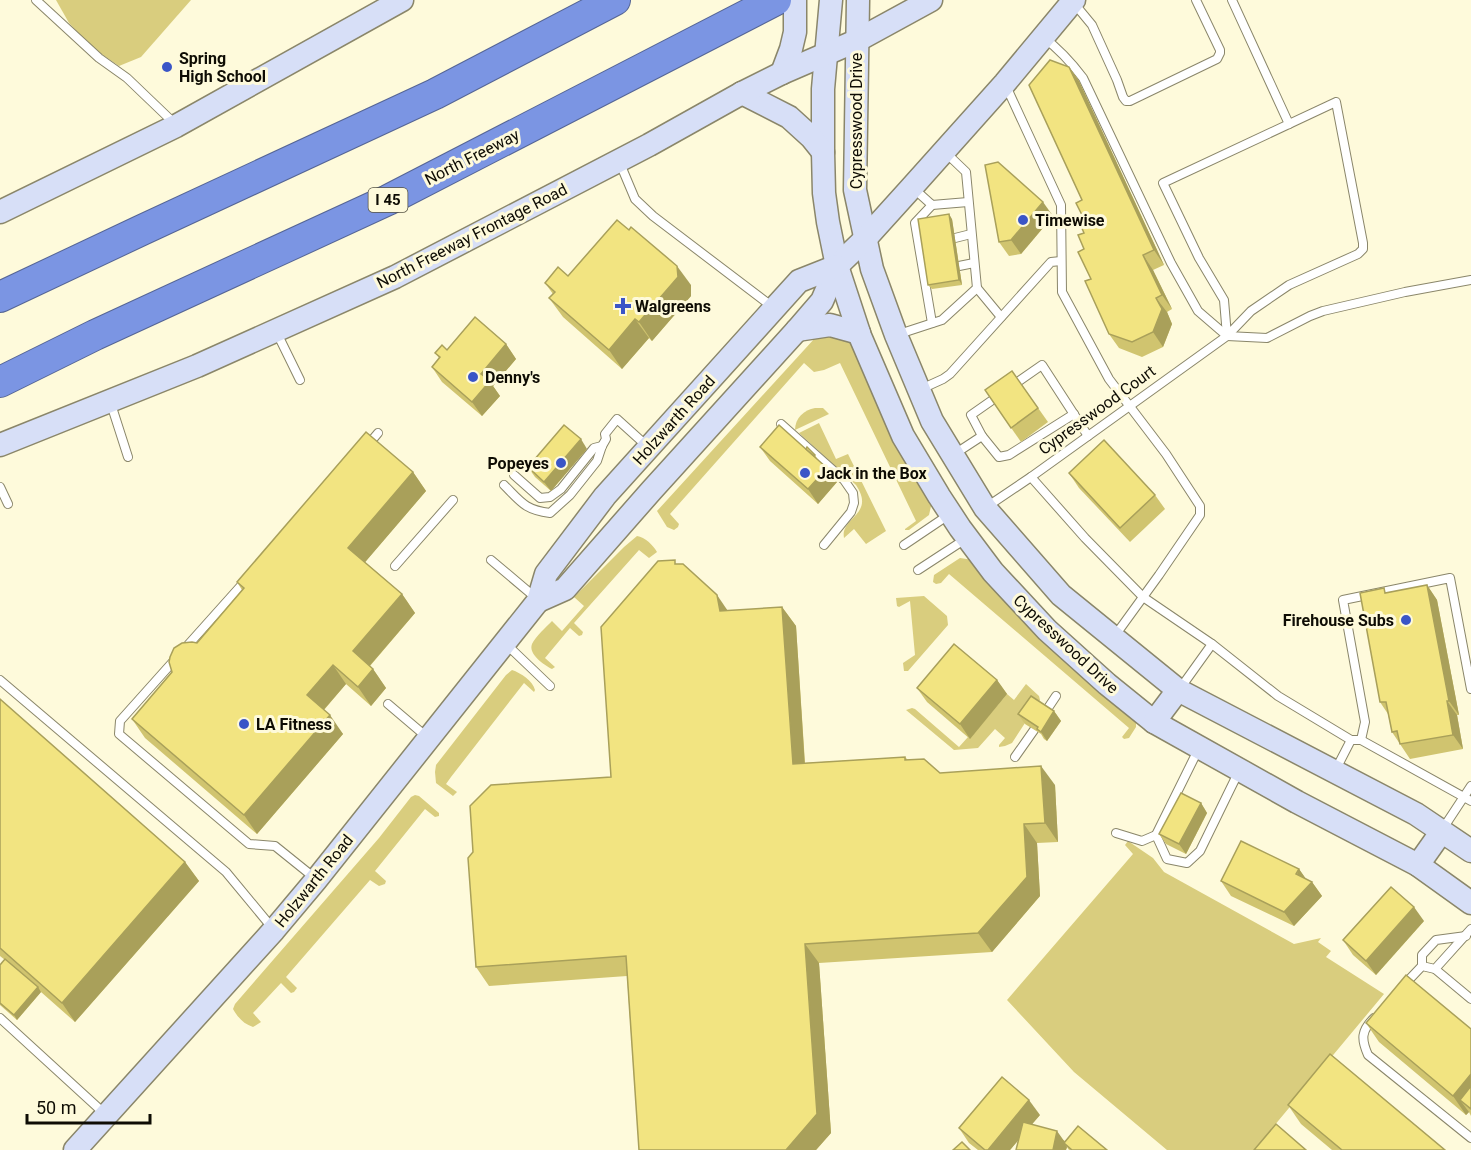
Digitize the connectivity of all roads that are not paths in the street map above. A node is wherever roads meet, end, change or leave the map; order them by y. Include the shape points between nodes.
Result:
1 (36, 0) edge
2 (402, 0) edge
3 (615, 0) edge
4 (776, 0) edge
5 (795, 0) edge
6 (831, 0) edge
7 (858, 0) edge
8 (931, 0) edge
9 (1196, 0) edge
10 (1232, 0) edge
11 (1073, 1) edge
12 (1043, 37) junction
13 (856, 41) junction
14 (827, 53) junction
15 (782, 73) junction
16 (1005, 82) junction
17 (742, 93) junction
18 (1289, 124) junction
19 (176, 126) junction
20 (944, 150) junction
21 (823, 152) junction
22 (619, 160) junction
23 (912, 187) junction
24 (968, 202) junction
25 (932, 205) junction
26 (0, 212) edge
27 (142, 230) junction
28 (972, 234) junction
29 (865, 238) junction
30 (955, 238) edge
31 (1061, 261) junction
32 (974, 263) junction
33 (837, 266) junction
34 (959, 266) edge
35 (1471, 280) edge
36 (0, 284) edge
37 (976, 288) junction
38 (0, 297) edge
39 (774, 308) junction
40 (1001, 317) junction
41 (932, 323) junction
42 (276, 330) junction
43 (797, 330) junction
44 (859, 333) junction
45 (896, 335) junction
46 (1227, 336) junction
47 (300, 380) dead end
48 (5, 384) edge
49 (919, 390) junction
50 (110, 401) junction
51 (1128, 406) junction
52 (1074, 414) junction
53 (781, 424) edge
54 (378, 433) dead end
55 (982, 436) junction
56 (1088, 436) junction
57 (0, 445) edge
58 (602, 447) junction
59 (648, 448) junction
60 (360, 454) edge
61 (953, 455) junction
62 (128, 457) dead end
63 (514, 475) dead end
64 (1031, 477) junction
65 (504, 485) dead end
66 (0, 487) edge
67 (453, 500) dead end
68 (8, 504) dead end
69 (984, 508) junction
70 (950, 513) junction
71 (968, 538) junction
72 (824, 545) dead end
73 (904, 545) dead end
74 (490, 560) dead end
75 (395, 566) dead end
76 (918, 570) dead end
77 (252, 574) edge
78 (1143, 597) junction
79 (538, 601) junction
80 (1114, 638) junction
81 (505, 643) junction
82 (1212, 644) junction
83 (0, 680) edge
84 (550, 686) dead end
85 (1471, 689) edge
86 (1178, 690) junction
87 (1056, 696) dead end
88 (388, 704) dead end
89 (1046, 711) edge
90 (1154, 722) junction
91 (1034, 730) edge
92 (429, 738) junction
93 (1351, 740) junction
94 (1360, 740) junction
95 (1199, 747) junction
96 (1016, 757) dead end
97 (1239, 770) junction
98 (1335, 772) junction
99 (1471, 786) edge
100 (1467, 799) edge
101 (1442, 831) junction
102 (1116, 833) dead end
103 (1156, 835) junction
104 (1471, 851) edge
105 (1418, 865) junction
106 (316, 880) junction
107 (1471, 903) edge
108 (274, 930) junction
109 (1468, 932) edge
110 (1422, 966) junction
111 (1435, 969) junction
112 (1399, 991) edge
113 (1471, 999) edge
114 (1383, 1008) edge
115 (0, 1018) edge
116 (106, 1115) junction
117 (1471, 1138) edge
118 (79, 1149) edge

1 - 19 lane
2 - 19 main road
3 - 27 highway via 435,94
4 - 48 highway, North Freeway / I 45 via 388,201 95,335
5 - 15 main road via 795,33
6 - 14 main road, Cypresswood Drive
7 - 13 main road, Cypresswood Drive
8 - 13 main road, North Freeway Frontage Road
9 - 11 lane via 1220,50 1217,58 1130,101 1123,97 1092,25
10 - 18 lane
11 - 12 main road, Holzwarth Road
12 - 16 main road, Holzwarth Road
12 - 46 lane via 1070,60 1083,78 1171,263 1198,311
13 - 14 main road, North Freeway Frontage Road
13 - 29 main road, Cypresswood Drive via 855,190
14 - 15 main road, North Freeway Frontage Road
14 - 21 main road, Cypresswood Drive
15 - 17 main road, North Freeway Frontage Road
16 - 20 main road, Holzwarth Road
16 - 31 lane via 1060,205
17 - 21 main road via 789,117
17 - 22 main road, North Freeway Frontage Road
18 - 46 lane via 1163,183 1224,300
18 - 46 lane, Cypresswood Court via 1336,102 1363,249 1289,285 1251,311
19 - 26 main road
20 - 23 main road, Holzwarth Road
20 - 24 lane via 966,172
21 - 33 main road, Cypresswood Drive via 824,193
22 - 39 lane via 635,199
22 - 42 main road, North Freeway Frontage Road via 395,277
23 - 25 lane
23 - 29 main road, Holzwarth Road
24 - 25 lane
24 - 28 lane
25 - 41 lane via 915,223
27 - 36 highway
27 - 38 highway
28 - 30 lane
28 - 32 lane
29 - 33 main road, Holzwarth Road
29 - 45 main road, Cypresswood Drive
31 - 40 lane via 1051,261
31 - 51 lane via 1062,292 1108,379
32 - 34 lane
32 - 37 lane
33 - 39 main road, Holzwarth Road via 799,281
33 - 43 main road, Holzwarth Road via 822,301
33 - 44 main road, Cypresswood Drive
35 - 46 lane via 1323,311 1267,338
37 - 40 lane
37 - 41 lane via 942,320
39 - 59 main road, Holzwarth Road
40 - 49 lane via 950,374
41 - 45 lane
42 - 47 lane
42 - 50 main road, North Freeway Frontage Road
43 - 44 main road via 830,325
43 - 79 main road, Holzwarth Road via 565,589
44 - 70 main road, Cypresswood Drive via 903,436
45 - 49 main road, Cypresswood Drive
46 - 51 lane, Cypresswood Court
49 - 61 main road, Cypresswood Drive
50 - 57 main road, North Freeway Frontage Road
50 - 62 lane
51 - 56 lane, Cypresswood Court
51 - 78 lane via 1200,506 1200,515
52 - 55 lane via 1009,455 999,457
52 - 55 lane via 1042,365 971,415
52 - 56 lane
53 - 72 lane via 853,492 851,512
54 - 60 lane
55 - 61 lane
56 - 64 lane, Cypresswood Court
58 - 59 lane via 605,434 617,419
58 - 63 lane via 594,448 550,497 540,498
58 - 65 lane via 597,461 550,513 525,506
59 - 79 main road, Holzwarth Road via 605,496 546,574
61 - 69 main road, Cypresswood Drive
64 - 69 lane, Cypresswood Court
64 - 78 lane
66 - 68 lane
67 - 75 lane
69 - 80 main road, Cypresswood Drive via 1061,595
70 - 71 main road, Cypresswood Drive
70 - 73 lane
71 - 76 lane
71 - 90 main road, Cypresswood Drive via 993,572 1047,630
74 - 79 lane
77 - 106 lane via 120,721 119,734 249,844 275,846
78 - 80 lane
78 - 82 lane
79 - 81 main road, Holzwarth Road
80 - 86 main road, Cypresswood Drive
81 - 84 lane
81 - 92 main road, Holzwarth Road
82 - 86 lane
82 - 93 lane via 1278,696
83 - 108 lane via 226,872
85 - 94 lane via 1450,578 1343,600 1365,722
86 - 90 main road
86 - 98 main road, Cypresswood Drive
87 - 89 lane
88 - 92 lane
90 - 95 main road, Cypresswood Drive
91 - 96 lane
92 - 106 main road, Holzwarth Road
93 - 94 lane
93 - 98 lane
94 - 100 lane
95 - 97 main road, Cypresswood Drive
95 - 103 lane
97 - 103 lane via 1200,851 1187,863 1167,859
97 - 105 main road, Cypresswood Drive
98 - 101 main road, Cypresswood Drive
99 - 100 lane
100 - 101 lane
101 - 104 main road, Cypresswood Drive
101 - 105 main road
102 - 103 lane via 1142,841
105 - 107 main road, Cypresswood Drive
106 - 108 main road, Holzwarth Road
108 - 116 main road, Holzwarth Road
109 - 110 lane via 1436,940 1422,955
109 - 111 lane
110 - 111 lane
110 - 112 lane
111 - 113 lane
114 - 117 lane via 1367,1025 1363,1041 1368,1055
115 - 116 lane
116 - 118 main road, Holzwarth Road

